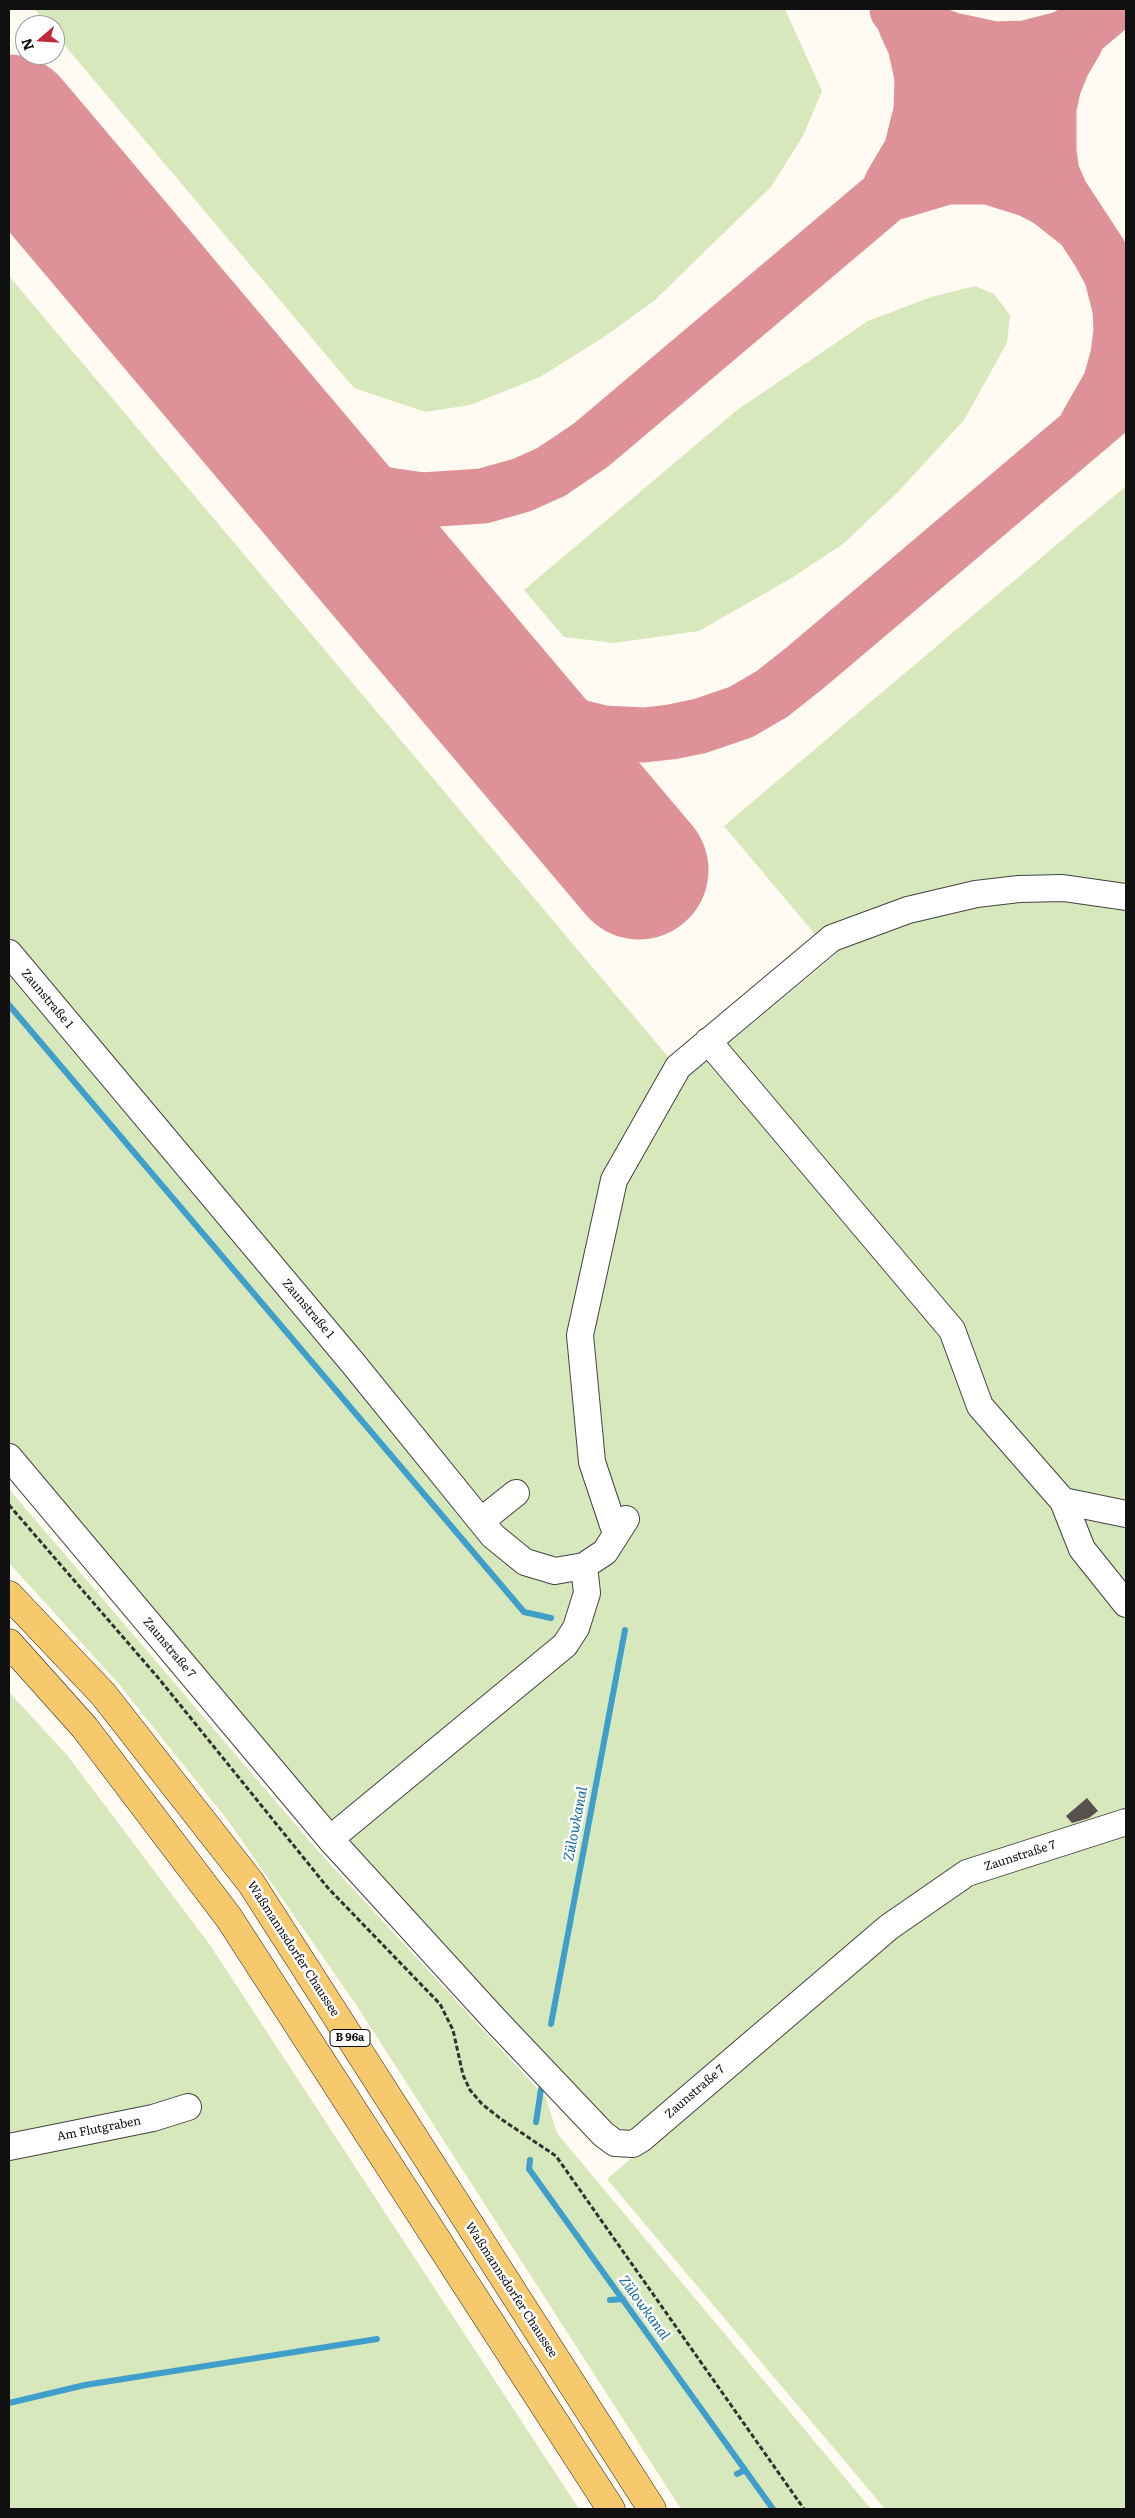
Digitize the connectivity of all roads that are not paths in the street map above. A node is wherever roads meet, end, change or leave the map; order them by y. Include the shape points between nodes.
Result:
1 (1126, 897) edge
2 (9, 953) edge
3 (708, 1041) junction
4 (9, 1457) edge
5 (516, 1493) dead end
6 (1063, 1501) junction
7 (1126, 1514) edge
8 (481, 1520) junction
9 (584, 1566) junction
10 (9, 1595) edge
11 (1126, 1604) edge
12 (9, 1643) edge
13 (1126, 1822) edge
14 (330, 1839) junction
15 (188, 2107) dead end
16 (9, 2147) edge
17 (611, 2509) edge
18 (652, 2509) edge

1 - 3 street via 1063,888 1019,889 976,894 908,910 832,938
2 - 8 street, Zaunstraße 1
3 - 6 street via 952,1330 980,1406
3 - 9 street, Zaunstraße 1 via 678,1068 614,1180 580,1335 592,1462 623,1524 604,1552
4 - 14 street, Zaunstraße 7
5 - 8 street
6 - 7 street
6 - 11 street via 1082,1549
8 - 9 street, Zaunstraße 1 via 493,1536 525,1562 556,1571
9 - 14 street via 587,1593 576,1628 565,1645
10 - 18 main road, Waßmannsdorfer Chaussee / B 96a via 103,1694 251,1883
12 - 17 main road, B 96a via 85,1728 229,1918
13 - 14 street, Zaunstraße 7 via 967,1873 889,1926 641,2139 623,2145 603,2134 433,1954
15 - 16 street, Am Flutgraben via 153,2118

